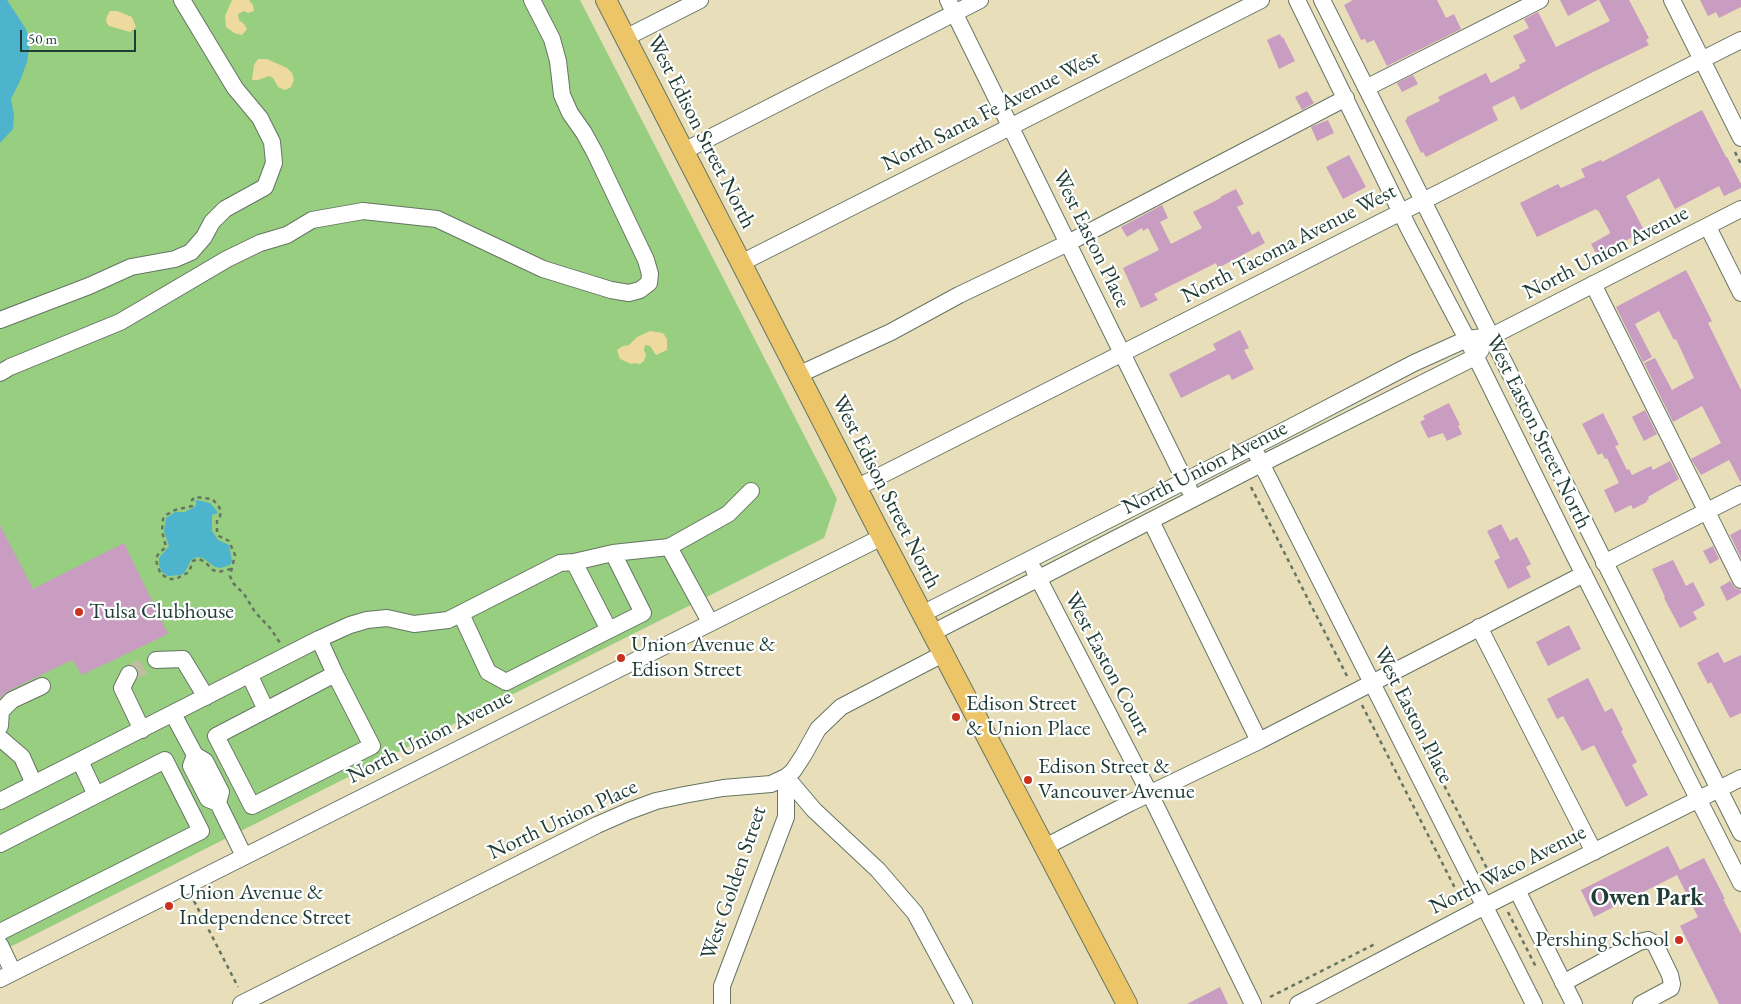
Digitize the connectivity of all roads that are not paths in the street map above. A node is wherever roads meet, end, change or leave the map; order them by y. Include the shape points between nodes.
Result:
1 (182, 0) edge
2 (532, 0) edge
3 (606, 0) edge
4 (700, 0) edge
5 (980, 0) edge
6 (1261, 0) edge
7 (1297, 0) edge
8 (1322, 0) edge
9 (1540, 0) edge
10 (1672, 0) edge
11 (951, 6) edge
12 (625, 38) junction
13 (1741, 40) edge
14 (1702, 60) junction
15 (1366, 88) junction
16 (1346, 98) junction
17 (1010, 126) junction
18 (1741, 138) edge
19 (684, 151) junction
20 (1423, 201) junction
21 (1741, 209) edge
22 (1401, 212) junction
23 (1708, 227) junction
24 (1068, 243) junction
25 (741, 263) junction
26 (1593, 284) junction
27 (1741, 293) edge
28 (0, 320) edge
29 (1492, 336) junction
30 (1467, 339) junction
31 (1123, 354) junction
32 (1476, 357) junction
33 (0, 373) edge
34 (798, 375) junction
35 (1253, 447) junction
36 (1261, 464) junction
37 (1185, 481) junction
38 (856, 488) junction
39 (751, 491) dead end
40 (1741, 494) edge
41 (1194, 498) junction
42 (1708, 511) junction
43 (1150, 521) junction
44 (882, 537) junction
45 (1595, 544) junction
46 (669, 547) junction
47 (613, 553) junction
48 (1574, 556) junction
49 (1028, 559) junction
50 (574, 562) junction
51 (1604, 563) junction
52 (1584, 574) junction
53 (1038, 580) junction
54 (1741, 580) edge
55 (1616, 585) junction
56 (1595, 596) junction
57 (461, 614) junction
58 (922, 614) junction
59 (710, 622) junction
60 (1479, 627) junction
61 (609, 630) junction
62 (932, 633) junction
63 (319, 639) junction
64 (943, 654) junction
65 (156, 660) tunnel mouth
66 (128, 674) dead end
67 (249, 674) junction
68 (335, 674) junction
69 (1371, 682) junction
70 (42, 686) dead end
71 (206, 697) junction
72 (266, 710) junction
73 (172, 714) junction
74 (0, 726) edge
75 (142, 730) junction
76 (0, 738) edge
77 (1259, 740) junction
78 (80, 761) junction
79 (786, 777) junction
80 (1741, 778) edge
81 (34, 784) junction
82 (1719, 789) junction
83 (1150, 794) junction
84 (96, 795) junction
85 (1699, 800) junction
86 (0, 801) edge
87 (1741, 833) edge
88 (0, 844) edge
89 (1045, 848) junction
90 (1594, 852) junction
91 (244, 856) junction
92 (1741, 884) edge
93 (1517, 890) junction
94 (1485, 906) junction
95 (0, 932) edge
96 (0, 945) edge
97 (7, 976) edge
98 (1563, 983) junction
99 (251, 1002) edge
100 (722, 1004) edge
101 (964, 1004) edge
102 (1128, 1004) edge
103 (1253, 1004) edge
104 (1298, 1004) edge
105 (1534, 1004) edge
106 (1574, 1004) edge
107 (1641, 1004) edge

1 - 28 street via 235,88 260,118 272,142 274,163 265,187 226,209 212,222 191,252 176,259 131,267
2 - 33 street via 552,39 562,95 570,114 595,153 646,260 649,283 640,290 629,293 611,290 543,269 437,219 363,211 312,220 287,235 252,246 120,322
3 - 12 main road, West Edison Street North
4 - 12 street
5 - 11 street
6 - 17 street, North Santa Fe Avenue West
7 - 16 street, West Easton Street North
8 - 15 street, West Easton Street North
9 - 15 street
10 - 14 street
11 - 17 street, West Easton Place
11 - 19 street
12 - 19 main road, West Edison Street North
13 - 14 street, North Tacoma Avenue West
14 - 18 street
14 - 20 street, North Tacoma Avenue West
15 - 20 street, West Easton Street North
16 - 22 street, West Easton Street North
16 - 24 street
17 - 24 street, West Easton Place
17 - 25 street, North Santa Fe Avenue West
19 - 25 main road, West Edison Street North
20 - 22 street, North Tacoma Avenue West
20 - 29 street, West Easton Street North
21 - 23 street, North Union Avenue
22 - 30 street, West Easton Street North
22 - 31 street, North Tacoma Avenue West
23 - 26 street, North Union Avenue
23 - 27 street
24 - 31 street, West Easton Place
24 - 34 street
25 - 34 main road, West Edison Street North
26 - 29 street, North Union Avenue
26 - 42 street
29 - 30 street, North Union Avenue
29 - 32 street, North Union Avenue
29 - 45 street, West Easton Street North
30 - 32 street, West Easton Street North
30 - 35 street, North Union Avenue
31 - 37 street, West Easton Place
31 - 38 street, North Tacoma Avenue West
32 - 36 street, North Union Avenue
32 - 48 street, West Easton Street North
34 - 38 main road, West Edison Street North
35 - 36 street, West Easton Place
35 - 37 street, North Union Avenue
36 - 41 street, North Union Avenue
36 - 69 street, West Easton Place
37 - 41 street, West Easton Place
37 - 49 street, North Union Avenue
38 - 44 main road, West Edison Street North
39 - 46 street via 728,514
40 - 42 street
41 - 43 street, North Union Avenue
42 - 51 street
42 - 54 street
43 - 53 street, North Union Avenue
43 - 77 street
44 - 58 main road, West Edison Street North
44 - 59 street, North Union Avenue
45 - 48 street
45 - 51 street, West Easton Street North
46 - 47 street
46 - 59 street
47 - 50 street
47 - 61 street via 643,613
48 - 52 street, West Easton Street North
49 - 53 street, West Easton Court
49 - 58 street, North Union Avenue
50 - 57 street via 560,563
50 - 61 street
51 - 55 street, West Easton Street North
52 - 56 street, West Easton Street North
52 - 60 street
53 - 62 street, North Union Avenue
53 - 83 street, West Easton Court
55 - 56 street
55 - 82 street, West Easton Street North
56 - 85 street, West Easton Street North
57 - 61 street via 488,672 506,682
57 - 63 street via 448,620 414,624 387,618 367,620
58 - 62 main road, West Edison Street North
59 - 91 street, North Union Avenue
60 - 69 street
60 - 90 street
62 - 64 main road, West Edison Street North
63 - 67 street
63 - 68 street
64 - 79 street via 841,707 818,729
64 - 89 main road, West Edison Street North
65 - 71 street via 183,659
66 - 75 street via 122,688
67 - 71 street
67 - 72 street
68 - 72 street
68 - 72 street via 372,746 252,806 216,736
69 - 77 street
69 - 94 street, West Easton Place
70 - 74 street via 12,700 1,711
71 - 73 street
73 - 75 street
73 - 91 street via 195,755 205,761 221,792 218,803
75 - 78 street
76 - 81 street via 22,756
77 - 83 street
78 - 81 street
78 - 84 street
79 - 99 street, North Union Place via 771,784 723,788 656,801 629,811
79 - 100 street, West Golden Street via 786,817 722,986
79 - 101 street via 814,810 878,870 915,913
80 - 82 street, North Waco Avenue
81 - 86 street
82 - 85 street, North Waco Avenue
82 - 87 street, West Easton Street North
83 - 89 street
83 - 103 street, West Easton Court
84 - 88 street
84 - 95 street via 166,760 201,831
85 - 90 street, North Waco Avenue
85 - 92 street, West Easton Street North
89 - 102 main road, West Edison Street North
90 - 93 street, North Waco Avenue
91 - 97 street, North Union Avenue
93 - 94 street, North Waco Avenue
93 - 98 street
94 - 104 street, North Waco Avenue
94 - 105 street, West Easton Place
96 - 97 street
98 - 106 street
98 - 107 street via 1648,940 1655,944 1672,984 1671,988

